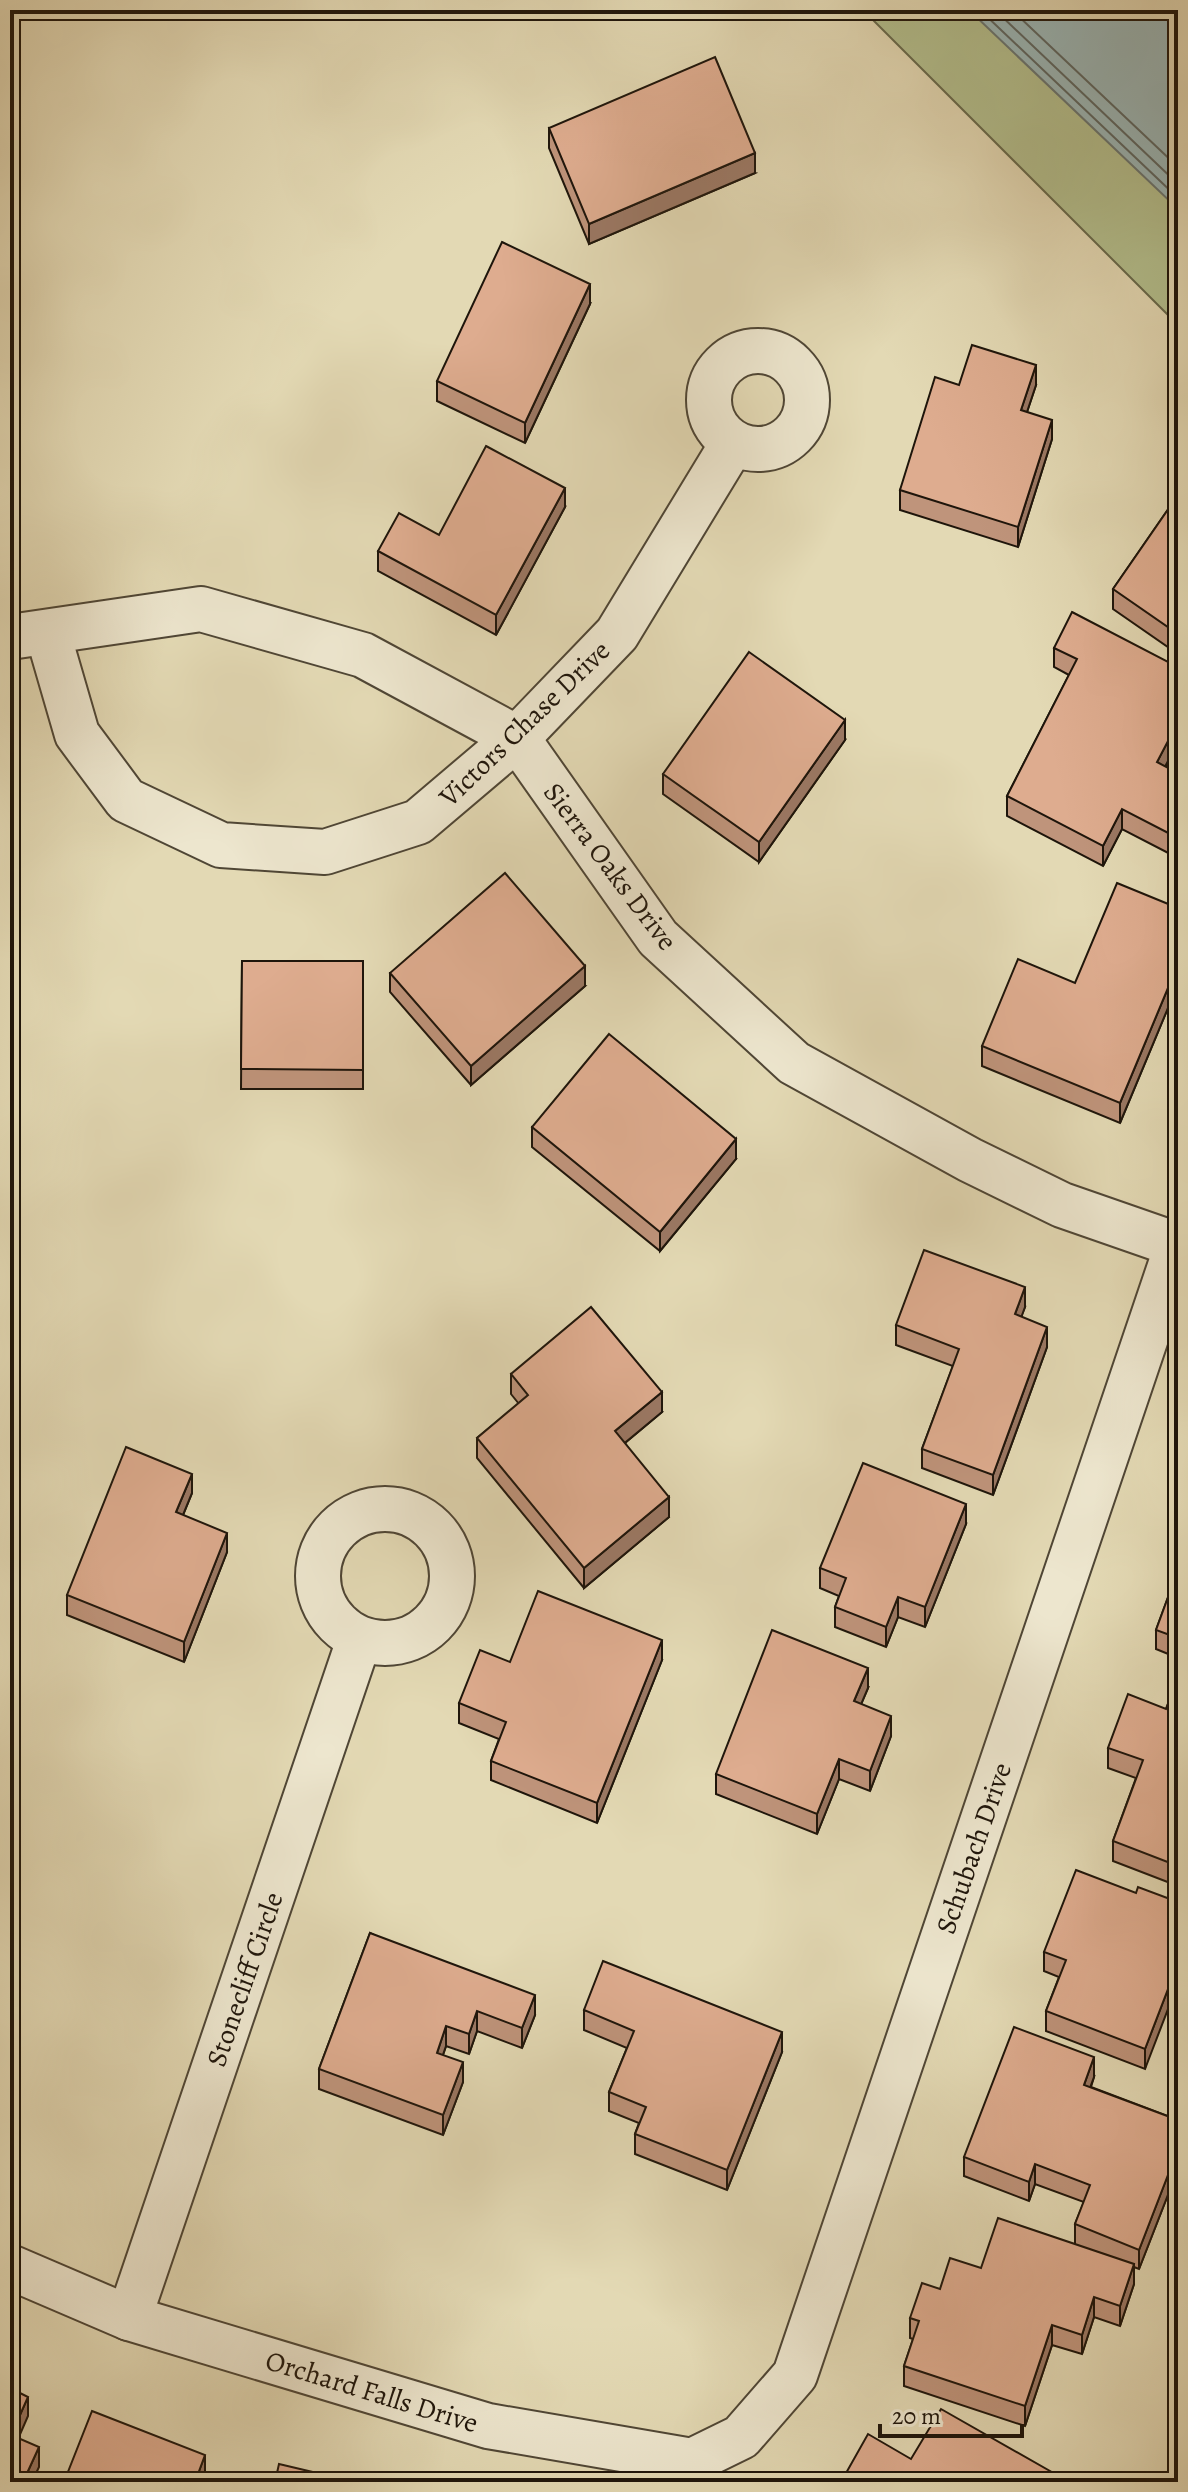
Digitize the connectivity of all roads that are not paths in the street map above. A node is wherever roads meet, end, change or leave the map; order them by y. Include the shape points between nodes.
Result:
1 (733, 443) dead end
2 (29, 636) edge
3 (517, 738) junction
4 (1178, 1244) edge
5 (359, 1640) dead end
6 (10, 2267) edge
7 (129, 2318) junction
8 (741, 2437) joint

1 - 3 street, Victors Chase Drive via 617,634
2 - 3 street, Sierra Oaks Drive via 201,609 363,655
2 - 3 street, Victors Chase Drive via 77,734 126,800 221,845 325,852 418,822
3 - 4 street, Sierra Oaks Drive via 658,938 794,1063 1062,1205
4 - 8 street, Schubach Drive via 795,2375
5 - 7 street, Stonecliff Circle
6 - 7 street, Orchard Falls Drive
7 - 8 street, Orchard Falls Drive via 488,2426 692,2461

